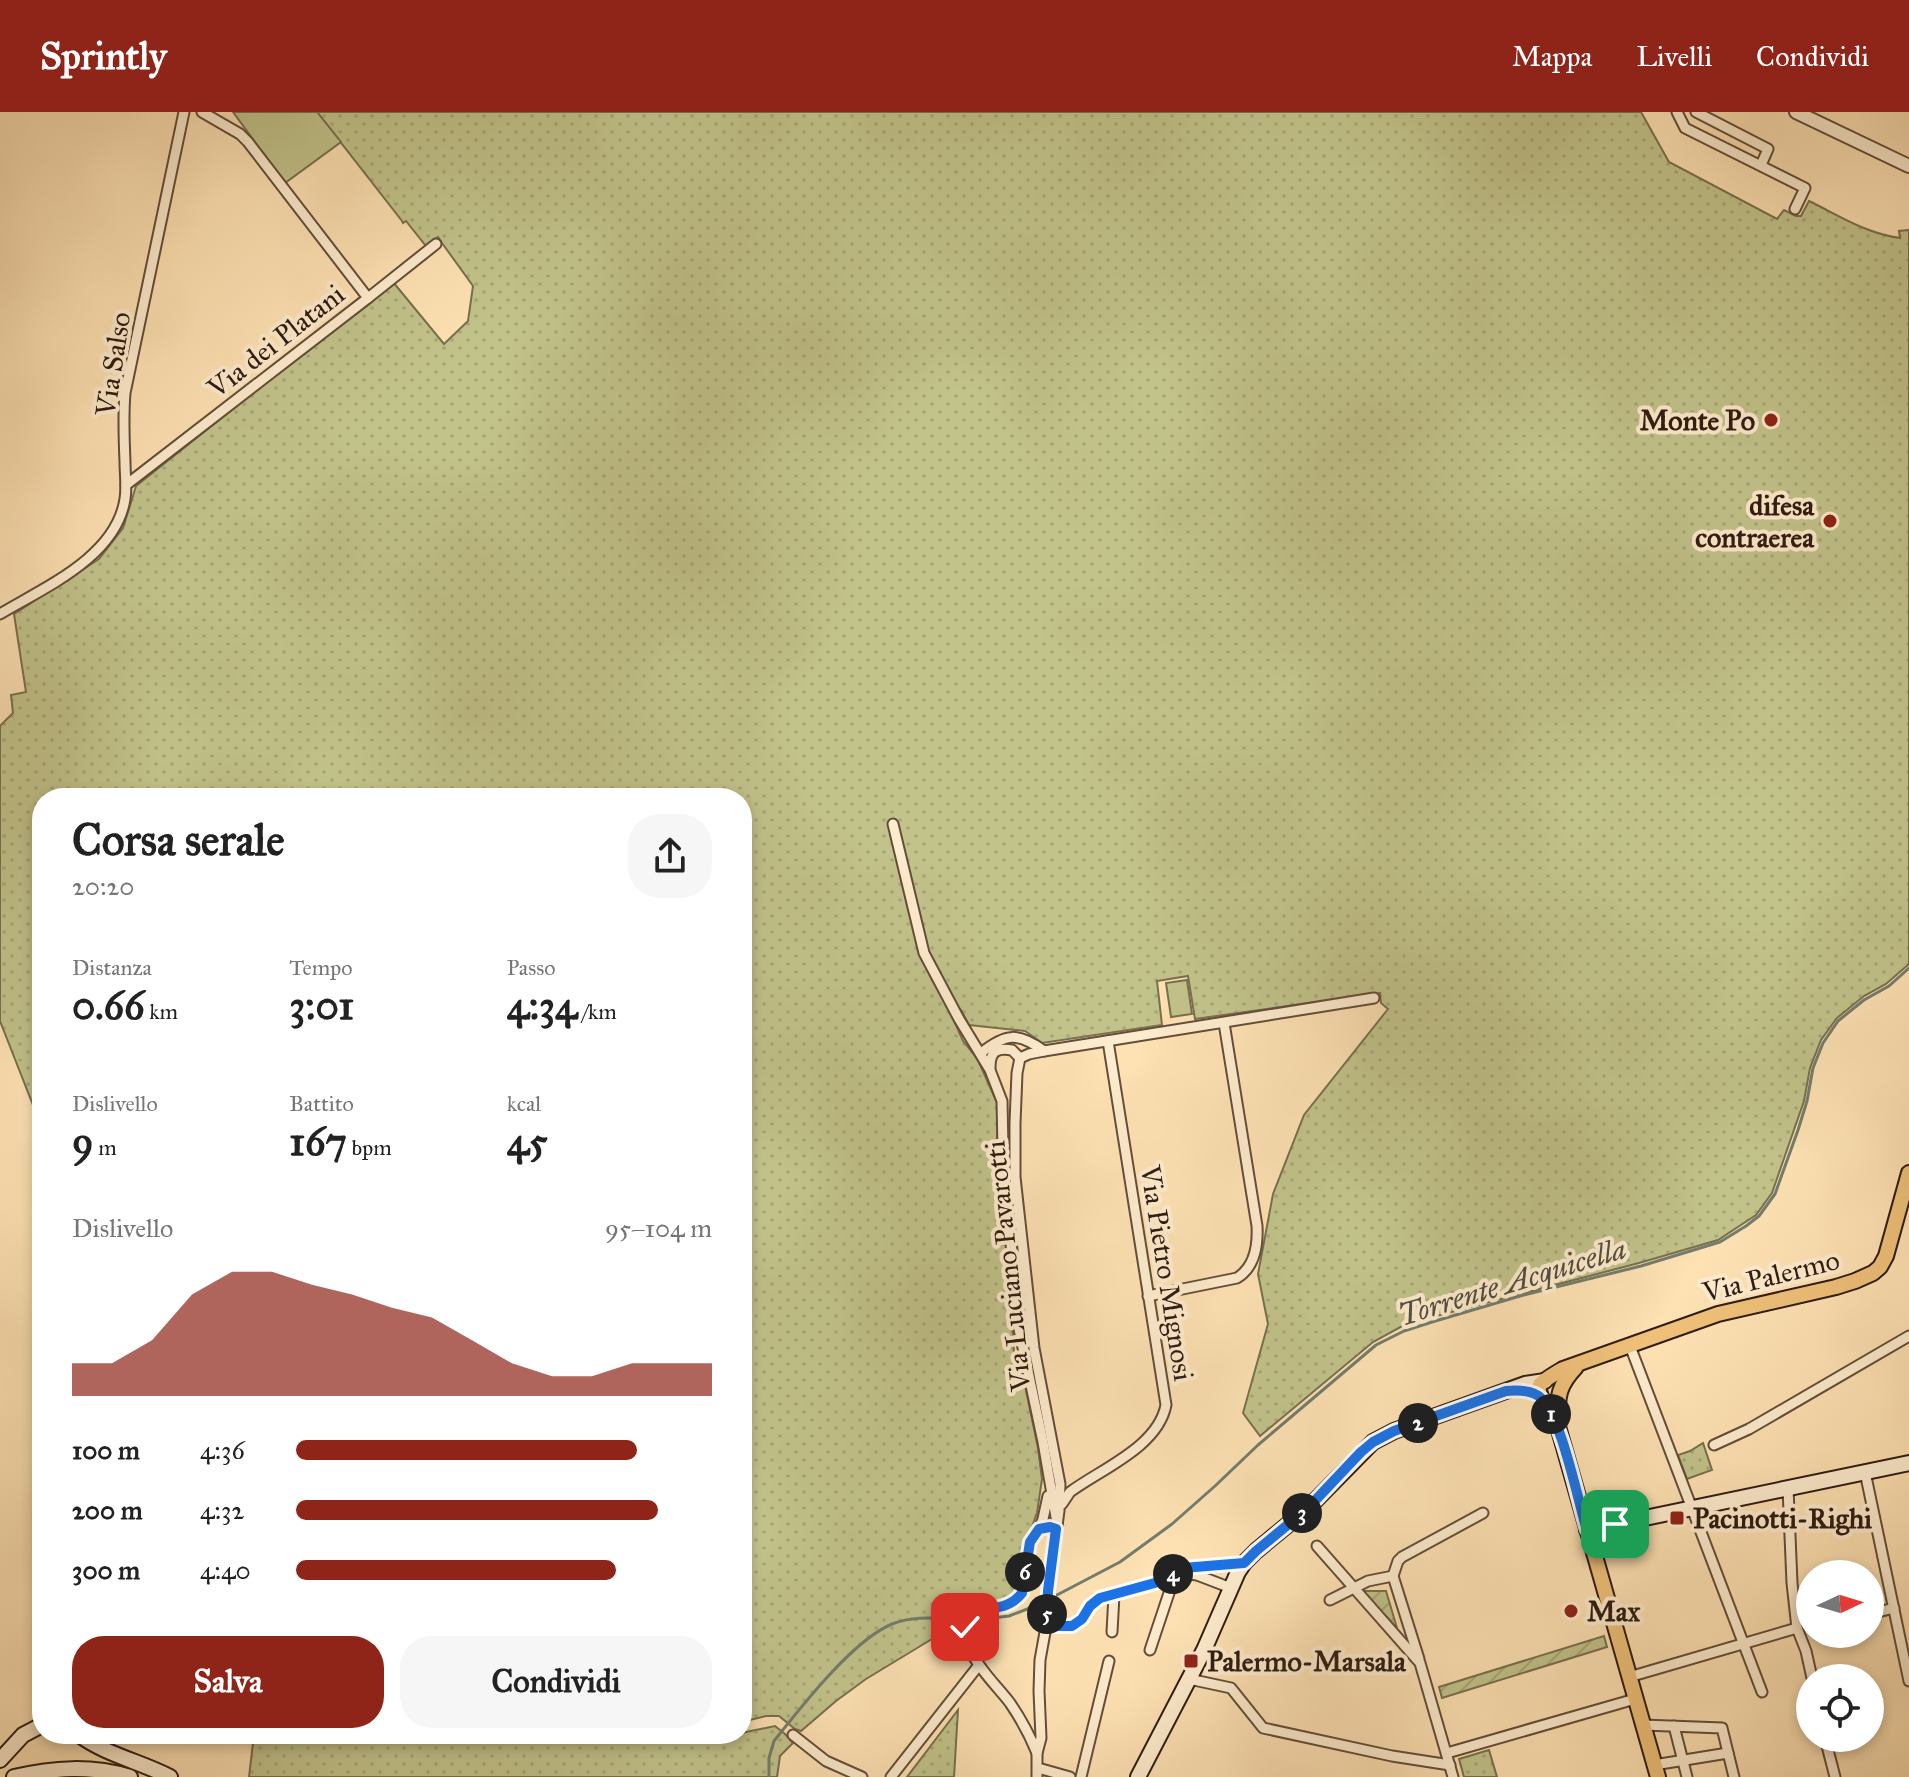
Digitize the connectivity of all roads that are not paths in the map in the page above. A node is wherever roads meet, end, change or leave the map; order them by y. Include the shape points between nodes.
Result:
1 (184, 112) edge
2 (202, 112) edge
3 (1677, 112) edge
4 (1696, 112) edge
5 (1796, 112) edge
6 (1685, 128) junction
7 (1751, 140) junction
8 (1742, 156) junction
9 (1761, 165) junction
10 (1906, 166) edge
11 (1795, 209) dead end
12 (436, 244) dead end
13 (368, 298) junction
14 (126, 485) junction
15 (0, 614) edge
16 (893, 824) dead end
17 (1374, 998) dead end
18 (1224, 1023) junction
19 (1108, 1041) junction
20 (1044, 1051) junction
21 (981, 1053) junction
22 (1020, 1058) junction
23 (990, 1070) junction
24 (1909, 1173) edge
25 (1148, 1296) junction
26 (1909, 1336) edge
27 (1630, 1346) junction
28 (1553, 1386) junction
29 (1506, 1391) junction
30 (1542, 1398) junction
31 (1557, 1423) junction
32 (1714, 1445) dead end
33 (1909, 1463) edge
34 (1865, 1472) junction
35 (1049, 1481) junction
36 (1788, 1488) junction
37 (1062, 1494) junction
38 (1691, 1507) junction
39 (1483, 1513) dead end
40 (1056, 1526) junction
41 (1039, 1529) junction
42 (1587, 1530) junction
43 (1317, 1546) dead end
44 (1244, 1563) junction
45 (1393, 1576) junction
46 (1168, 1578) junction
47 (1231, 1588) junction
48 (1354, 1588) junction
49 (1114, 1595) junction
50 (1330, 1600) dead end
51 (1796, 1602) edge
52 (1894, 1608) junction
53 (1884, 1610) edge
54 (1047, 1621) junction
55 (1112, 1632) dead end
56 (1796, 1632) edge
57 (1744, 1642) junction
58 (1150, 1650) dead end
59 (1109, 1661) dead end
60 (1420, 1663) junction
61 (979, 1665) junction
62 (1629, 1677) junction
63 (1189, 1679) junction
64 (1909, 1681) edge
65 (1762, 1692) dead end
66 (1635, 1699) junction
67 (1643, 1725) junction
68 (1674, 1726) junction
69 (32, 1730) edge
70 (793, 1735) dead end
71 (94, 1744) edge
72 (1829, 1752) edge
73 (1037, 1753) junction
74 (1447, 1753) junction
75 (1728, 1753) junction
76 (1, 1758) edge
77 (1683, 1761) junction
78 (1450, 1765) junction
79 (1656, 1771) edge
80 (1038, 1773) edge
81 (14, 1777) edge
82 (130, 1777) edge
83 (170, 1777) edge
84 (862, 1777) edge
85 (891, 1777) edge
86 (1070, 1777) edge
87 (1081, 1777) edge
88 (1138, 1777) edge
89 (1453, 1777) edge
90 (1687, 1777) edge
91 (1734, 1777) edge
92 (1835, 1777) edge

1 - 14 street, Via Salso via 125,393
2 - 13 street, Via dei Platani via 248,142
3 - 6 street
4 - 6 street
4 - 7 street
5 - 10 street
6 - 8 street
7 - 8 street
7 - 9 street via 1768,149
8 - 9 street
9 - 11 street via 1805,188
12 - 13 street
13 - 14 street, Via dei Platani
14 - 15 street, Via Salso via 116,526 90,558
16 - 21 street via 924,953
17 - 18 street
18 - 19 street
18 - 25 street via 1257,1226 1254,1256 1237,1278
19 - 20 street
19 - 25 street, Via Pietro Mignosi
20 - 21 street via 1009,1036
20 - 22 street
21 - 23 street
22 - 23 street via 1012,1050 994,1051
22 - 37 street, Via Luciano Pavarotti via 1015,1177 1034,1348
23 - 35 street via 1003,1111 1002,1177 1019,1329
24 - 27 main road, Via Palermo via 1886,1256 1873,1273 1836,1287 1718,1314
25 - 37 street, Via Pietro Mignosi via 1166,1405 1162,1420 1148,1439
26 - 32 street
27 - 28 main road, Via Palermo via 1563,1369
27 - 38 street
28 - 29 main road via 1525,1384
28 - 30 main road, Via Palermo via 1552,1400
28 - 31 main road
29 - 30 main road
29 - 44 main road via 1373,1442
30 - 31 main road
31 - 42 main road
33 - 34 main road
34 - 36 main road
34 - 52 street
35 - 40 street
35 - 41 street
36 - 38 main road
36 - 51 street
37 - 40 street
38 - 42 main road
38 - 57 street
39 - 45 street via 1402,1557
40 - 41 street
40 - 54 street
41 - 61 street via 1030,1542 1019,1598 1001,1608 974,1612 967,1621 964,1634
42 - 62 main road
43 - 48 street
44 - 46 street via 1183,1568
44 - 47 main road
45 - 48 street
45 - 60 street
46 - 47 street via 1188,1573
46 - 49 street
46 - 58 street via 1170,1590
47 - 63 main road
48 - 50 street
48 - 60 street
49 - 54 street via 1100,1598 1077,1623 1065,1627
49 - 55 street
52 - 53 street
52 - 64 street
54 - 73 street via 1040,1660
56 - 57 street
57 - 62 street
57 - 65 street
59 - 87 street
60 - 74 street
61 - 73 street via 1017,1714
61 - 85 street
62 - 66 main road
63 - 78 street via 1231,1688 1263,1728
63 - 88 main road
66 - 67 main road
66 - 74 street
67 - 68 street
67 - 79 main road
68 - 75 street via 1722,1728
68 - 77 street
69 - 76 main road
70 - 84 street via 826,1761
71 - 83 main road
72 - 92 street
73 - 80 street
74 - 78 street
75 - 77 street
75 - 91 street
77 - 79 street
77 - 90 street
78 - 89 street
80 - 86 street
81 - 82 main road via 73,1768

